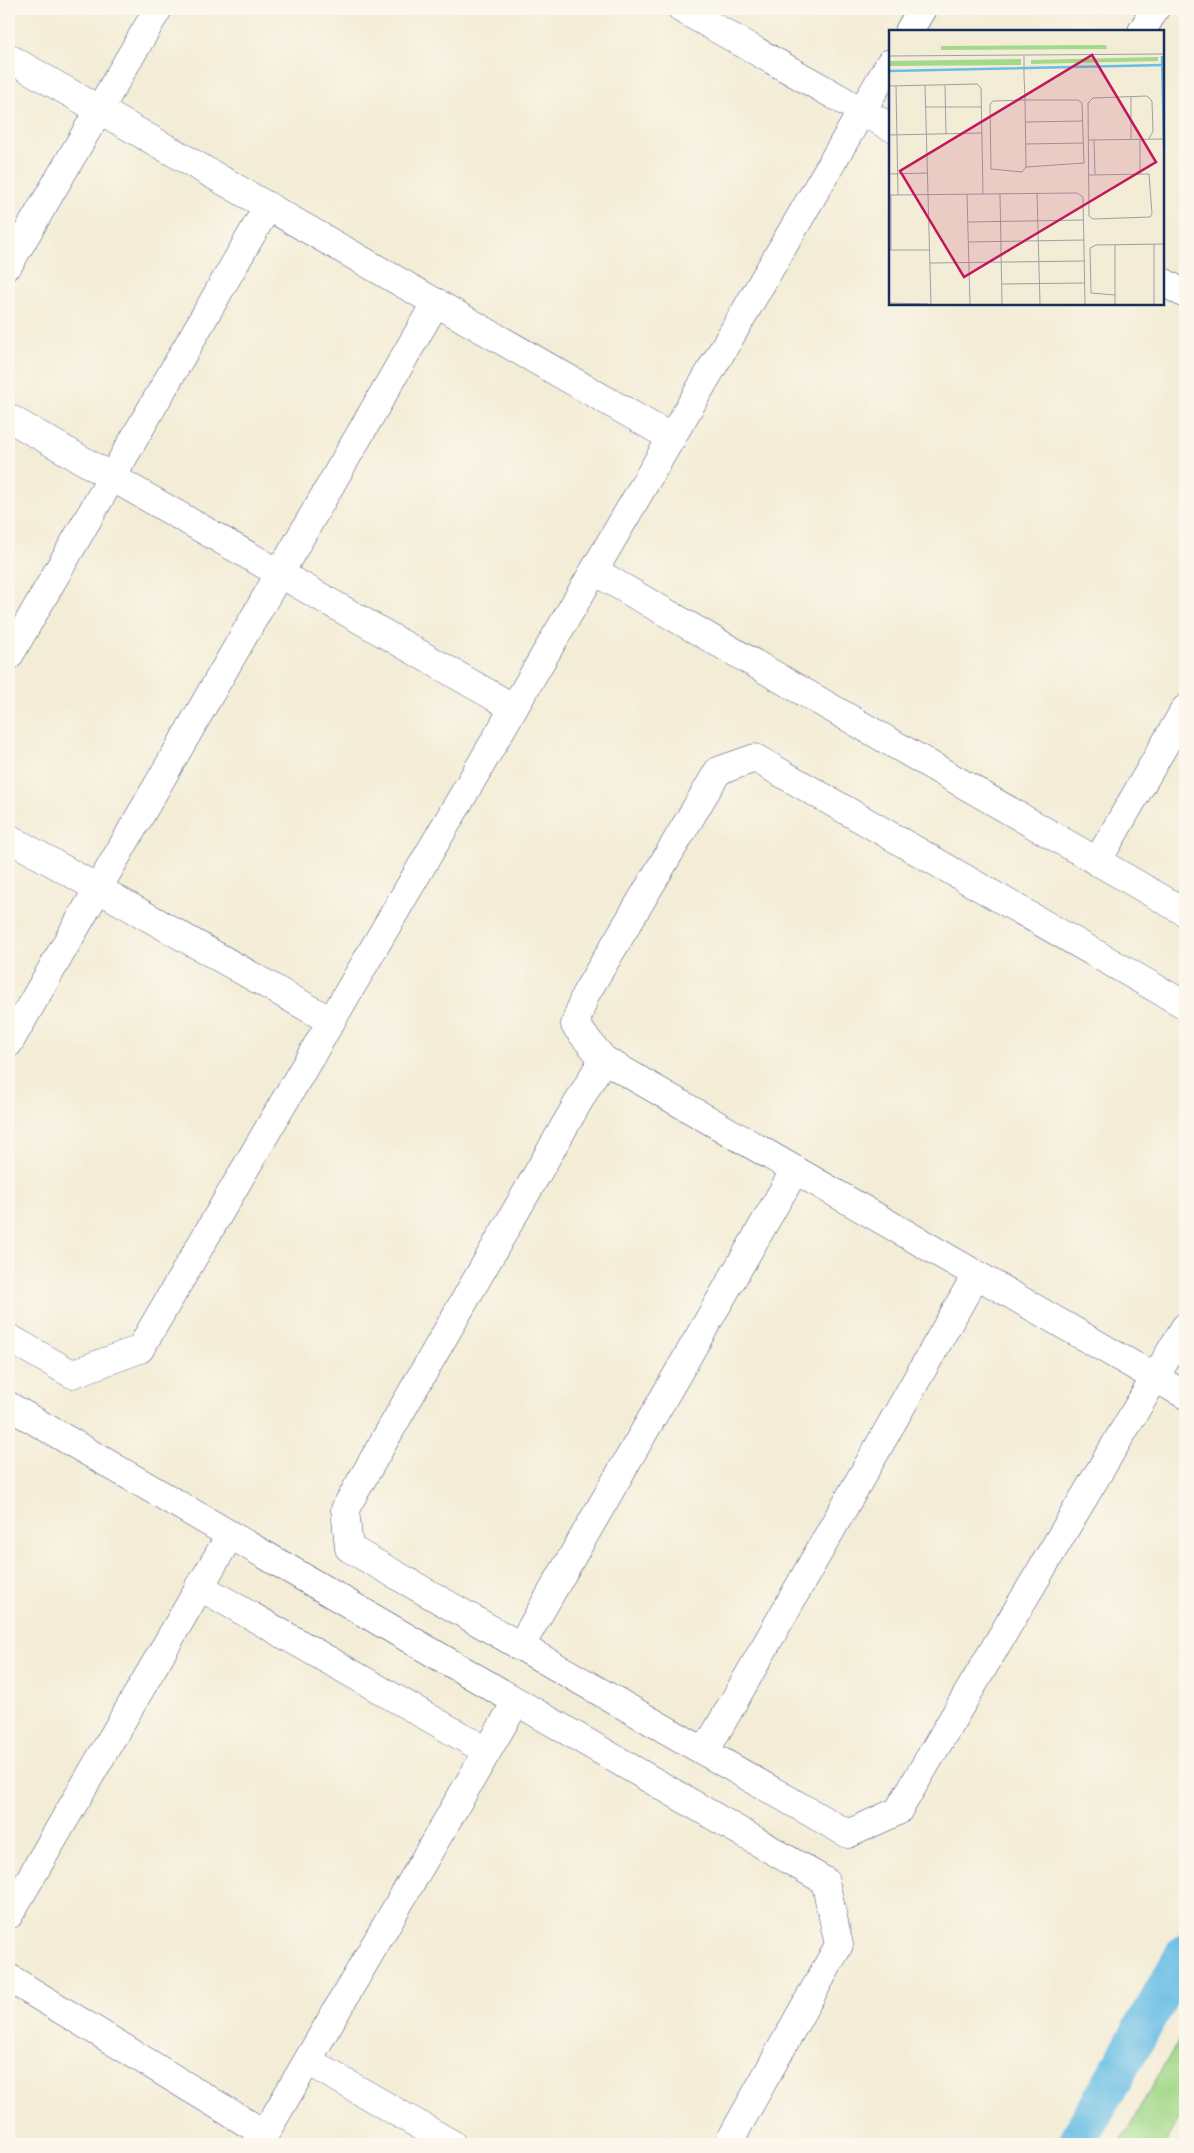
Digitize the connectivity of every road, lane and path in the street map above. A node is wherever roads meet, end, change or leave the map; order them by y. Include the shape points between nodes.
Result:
1 (158, 9) edge
2 (682, 9) edge
3 (922, 9) edge
4 (1155, 9) edge
5 (910, 30) edge
6 (1143, 30) edge
7 (9, 58) edge
8 (889, 65) edge
9 (99, 110) junction
10 (862, 111) junction
11 (889, 126) edge
12 (268, 206) junction
13 (9, 264) edge
14 (1164, 283) edge
15 (1185, 294) edge
16 (436, 302) junction
17 (9, 418) edge
18 (672, 438) junction
19 (112, 477) junction
20 (594, 571) junction
21 (280, 574) junction
22 (9, 656) edge
23 (514, 708) junction
24 (1185, 709) edge
25 (9, 838) edge
26 (1098, 862) junction
27 (98, 888) junction
28 (1185, 912) edge
29 (1185, 1005) edge
30 (331, 1021) junction
31 (9, 1043) edge
32 (603, 1059) junction
33 (794, 1170) junction
34 (976, 1275) junction
35 (1185, 1327) edge
36 (9, 1338) edge
37 (1155, 1378) junction
38 (1185, 1396) edge
39 (9, 1406) edge
40 (230, 1535) junction
41 (199, 1586) junction
42 (520, 1647) junction
43 (516, 1702) junction
44 (487, 1751) junction
45 (705, 1752) junction
46 (9, 1915) edge
47 (9, 1978) edge
48 (308, 2061) junction
49 (262, 2139) edge
50 (452, 2144) edge
51 (728, 2144) edge

1 - 9 lane
2 - 10 lane
3 - 5 lane
4 - 6 lane
7 - 9 lane
8 - 10 lane
9 - 12 lane
9 - 13 lane
10 - 11 lane
10 - 18 lane
12 - 16 lane
12 - 19 lane
14 - 15 lane
16 - 18 lane
16 - 21 lane
17 - 19 lane
18 - 20 lane
19 - 21 lane
19 - 22 lane
20 - 23 lane
20 - 26 lane
21 - 23 lane
21 - 27 lane
23 - 30 lane
24 - 26 lane
25 - 27 lane
26 - 28 lane
27 - 30 lane
27 - 31 lane
29 - 32 lane via 755,758 718,771 585,995 575,1025
30 - 36 lane via 140,1349 72,1374
32 - 33 lane
32 - 42 lane via 345,1509 349,1548
33 - 34 lane
33 - 42 lane
34 - 37 lane
34 - 45 lane
35 - 37 lane
37 - 38 lane
37 - 45 lane via 898,1812 848,1834
39 - 40 lane
40 - 41 lane
40 - 43 lane
41 - 44 lane
41 - 46 lane
42 - 45 lane
43 - 44 lane
43 - 51 lane via 825,1881 840,1946
44 - 48 lane
47 - 49 lane
48 - 49 lane
48 - 50 lane

